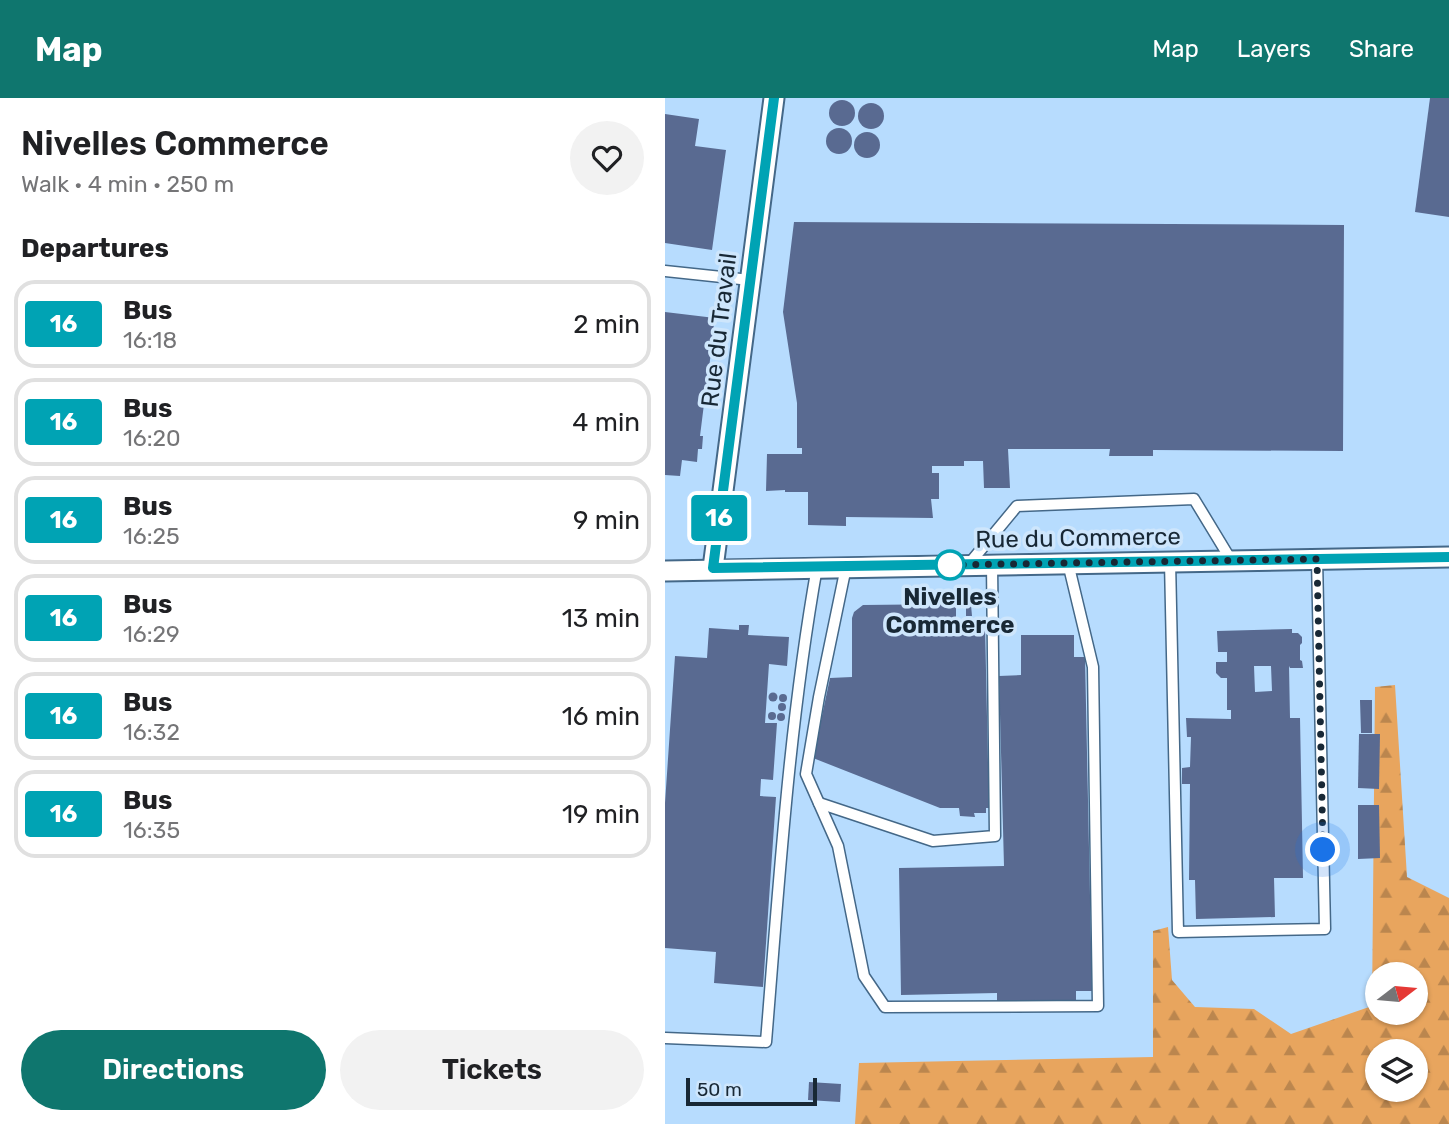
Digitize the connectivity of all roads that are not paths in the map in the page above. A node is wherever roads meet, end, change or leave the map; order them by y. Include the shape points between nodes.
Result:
1 (774, 98) edge
2 (665, 271) edge
3 (750, 279) junction
4 (1449, 557) edge
5 (1317, 559) junction
6 (1231, 561) junction
7 (1170, 562) junction
8 (1068, 563) junction
9 (968, 564) junction
10 (992, 564) junction
11 (846, 566) junction
12 (817, 567) junction
13 (713, 568) junction
14 (665, 570) edge
15 (819, 803) junction
16 (665, 1038) edge

1 - 3 street, Rue du Travail
2 - 3 lane
3 - 13 street, Rue du Travail
4 - 5 street, Rue du Commerce
5 - 6 street, Rue du Commerce
5 - 7 lane via 1325,929 1192,932 1178,932
6 - 7 street, Rue du Commerce
6 - 9 lane via 1194,499 1017,506
7 - 8 street, Rue du Commerce
8 - 10 street, Rue du Commerce
8 - 15 lane via 1093,667 1098,1006 885,1007 864,976 838,846
9 - 10 street, Rue du Commerce
9 - 11 street, Rue du Commerce
10 - 15 lane via 995,836 933,841
11 - 12 street, Rue du Commerce
11 - 15 lane via 806,774
12 - 13 street, Rue du Commerce
12 - 16 lane via 785,802 766,1042
13 - 14 street, Rue du Commerce

